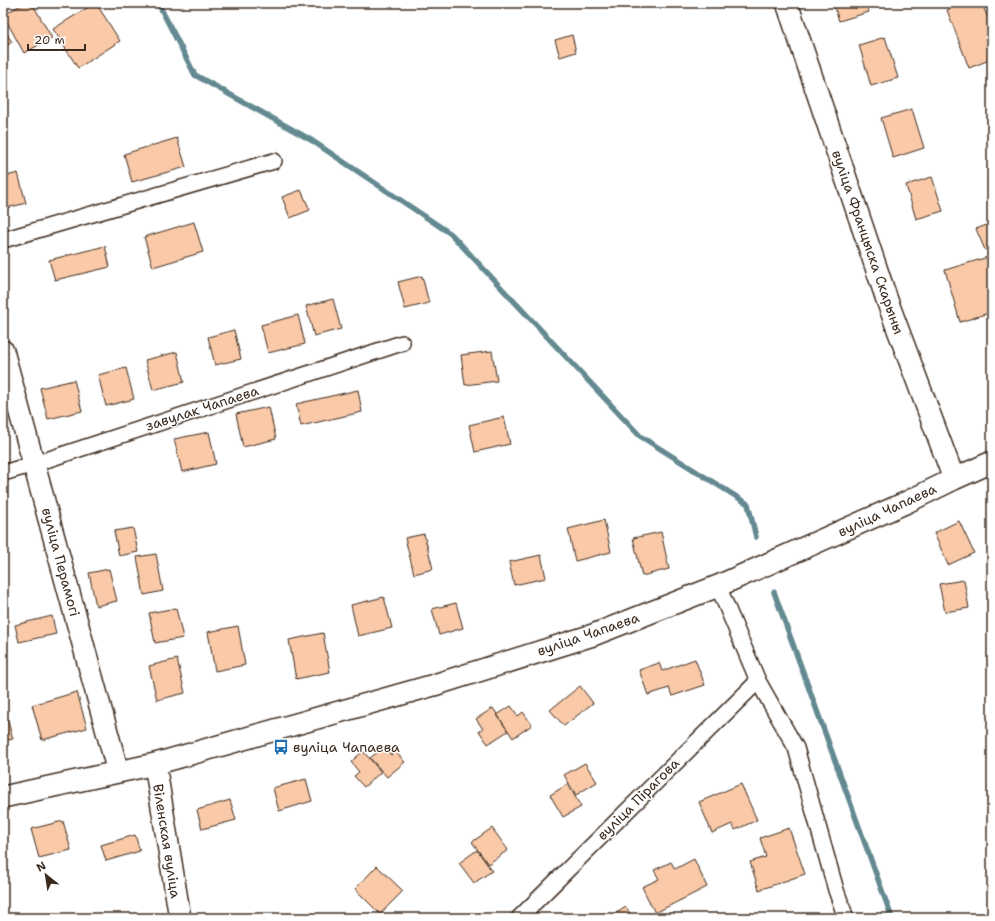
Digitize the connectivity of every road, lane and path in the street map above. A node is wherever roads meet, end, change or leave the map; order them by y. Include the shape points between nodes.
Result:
1 (787, 3) edge
2 (274, 161) dead end
3 (3, 240) edge
4 (402, 343) dead end
5 (3, 351) edge
6 (992, 462) edge
7 (34, 464) junction
8 (3, 473) edge
9 (954, 478) junction
10 (718, 586) junction
11 (758, 681) junction
12 (155, 764) junction
13 (118, 772) junction
14 (3, 797) edge
15 (180, 918) edge
16 (519, 918) edge
17 (846, 918) edge

1 - 9 street, вуліца Францыска Скарыны via 888,303
2 - 3 street
4 - 7 street, завулак Чапаева
5 - 7 street, вуліца Перамогі
6 - 9 street, вуліца Чапаева
7 - 8 street, завулак Чапаева
7 - 13 street, вуліца Перамогі
9 - 10 street, вуліца Чапаева via 905,503
10 - 11 street
10 - 12 street, вуліца Чапаева via 593,635 434,685
11 - 16 street, вуліца Пірагова
11 - 17 street via 796,748
12 - 13 street, вуліца Чапаева
12 - 15 street, Віленская вуліца
13 - 14 street, вуліца Чапаева

